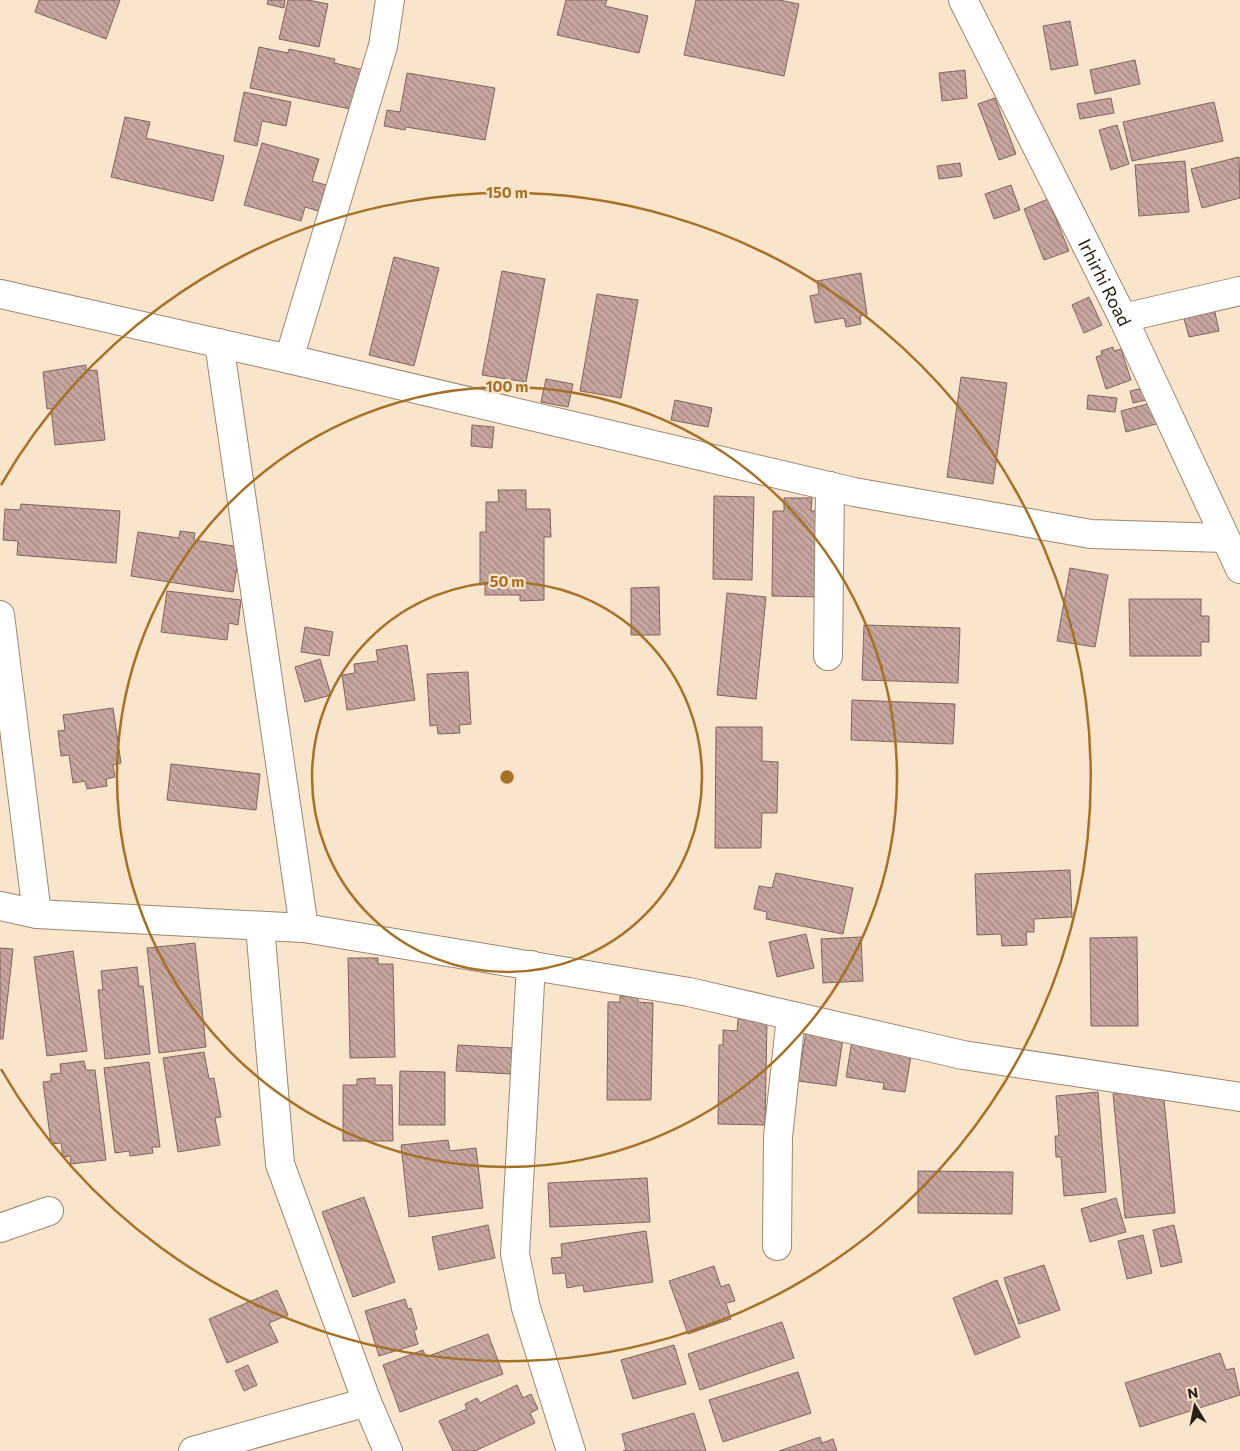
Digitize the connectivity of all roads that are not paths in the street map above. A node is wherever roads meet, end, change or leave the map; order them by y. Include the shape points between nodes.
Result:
1 (390, 0) edge
2 (963, 0) edge
3 (1240, 291) edge
4 (0, 294) edge
5 (1124, 318) junction
6 (219, 344) junction
7 (289, 359) junction
8 (830, 486) junction
9 (1225, 538) junction
10 (1240, 569) edge
11 (0, 615) edge
12 (828, 656) dead end
13 (0, 906) edge
14 (37, 914) junction
15 (260, 926) junction
16 (304, 928) junction
17 (531, 965) junction
18 (791, 1016) junction
19 (1240, 1097) edge
20 (49, 1211) dead end
21 (0, 1228) edge
22 (777, 1246) dead end
23 (367, 1402) junction
24 (193, 1451) edge
25 (388, 1451) edge
26 (571, 1451) edge

1 - 7 street via 383,46
2 - 5 street, Irhirhi Road
3 - 5 street
4 - 6 street
5 - 9 street, Irhirhi Road
6 - 7 street
6 - 16 street
7 - 8 street
8 - 9 street via 1092,534
8 - 12 street
9 - 10 street, Irhirhi Road
11 - 14 street
13 - 14 street
14 - 15 street
15 - 16 street
15 - 23 street via 280,1164
16 - 17 street
17 - 18 street via 689,992
17 - 26 street via 515,1254 526,1308
18 - 19 street via 963,1055
18 - 22 street via 778,1137
20 - 21 street
23 - 24 street
23 - 25 street

